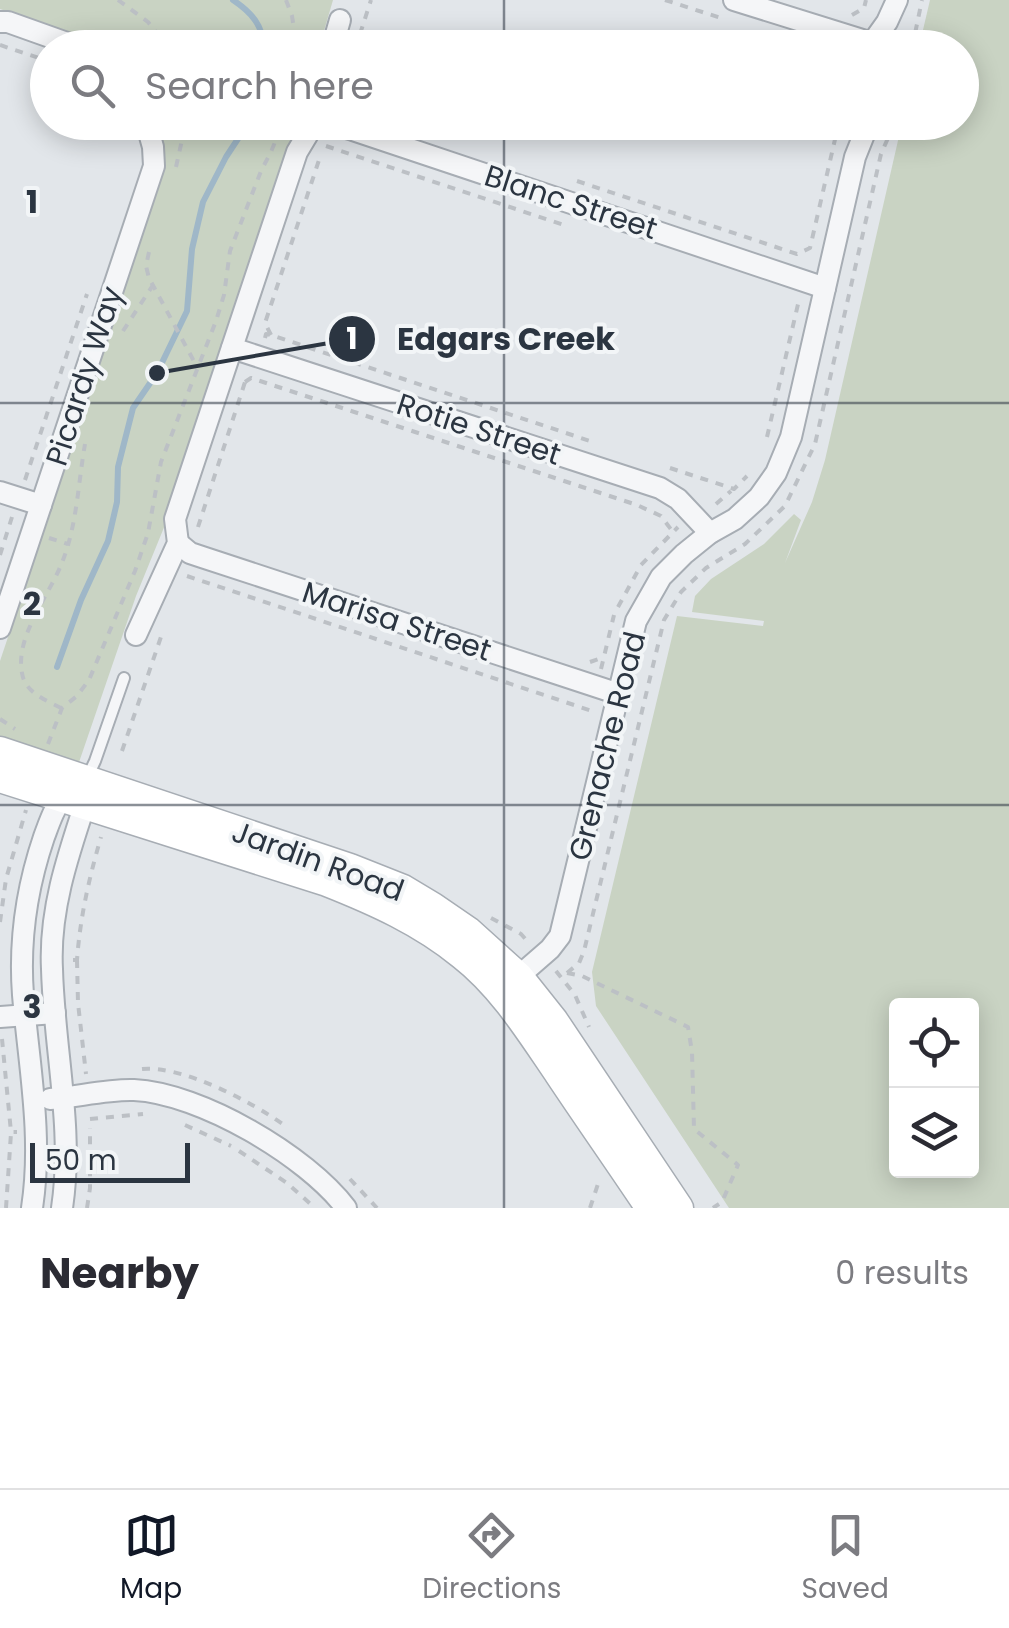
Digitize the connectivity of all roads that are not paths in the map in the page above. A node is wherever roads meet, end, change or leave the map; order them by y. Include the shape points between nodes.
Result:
1 (734, 0) edge
2 (897, 0) edge
3 (340, 20) dead end
4 (0, 22) edge
5 (30, 30) edge
6 (337, 30) edge
7 (826, 30) edge
8 (882, 30) edge
9 (152, 140) edge
10 (303, 140) edge
11 (370, 140) edge
12 (862, 140) edge
13 (825, 288) junction
14 (232, 348) junction
15 (0, 492) edge
16 (41, 505) junction
17 (710, 533) junction
18 (178, 542) junction
19 (0, 628) edge
20 (136, 635) dead end
21 (124, 678) dead end
22 (618, 694) junction
23 (0, 751) edge
24 (41, 766) junction
25 (0, 778) edge
26 (78, 793) junction
27 (509, 985) junction
28 (55, 1013) junction
29 (26, 1017) junction
30 (0, 1018) edge
31 (63, 1098) junction
32 (34, 1101) junction
33 (667, 1206) edge
34 (32, 1208) edge
35 (62, 1208) edge
36 (346, 1208) edge

1 - 7 street
2 - 8 street
3 - 6 street
4 - 5 street
9 - 16 street, Picardy Way via 154,166
10 - 14 street
11 - 13 street, Blanc Street
12 - 13 street, Grenache Road
13 - 17 street, Grenache Road via 791,437 776,473 735,519
14 - 17 street, Rotie Street via 660,488
14 - 18 street via 174,519
15 - 16 street
16 - 19 street, Picardy Way
17 - 22 street, Grenache Road via 660,577 636,622
18 - 20 street
18 - 22 street, Marisa Street via 202,557
21 - 26 lane
22 - 27 street, Grenache Road via 560,936
23 - 24 street, Jardin Road
24 - 25 street, Jardin Road
24 - 26 street, Jardin Road
26 - 27 street, Jardin Road via 372,900
26 - 28 street via 54,919
26 - 29 street via 44,838 30,890
27 - 33 street, Jardin Road via 535,1040
28 - 29 street
28 - 31 street
29 - 30 street
29 - 32 street
31 - 32 street
31 - 35 street
31 - 36 street via 131,1090 209,1110 298,1161
32 - 34 street

